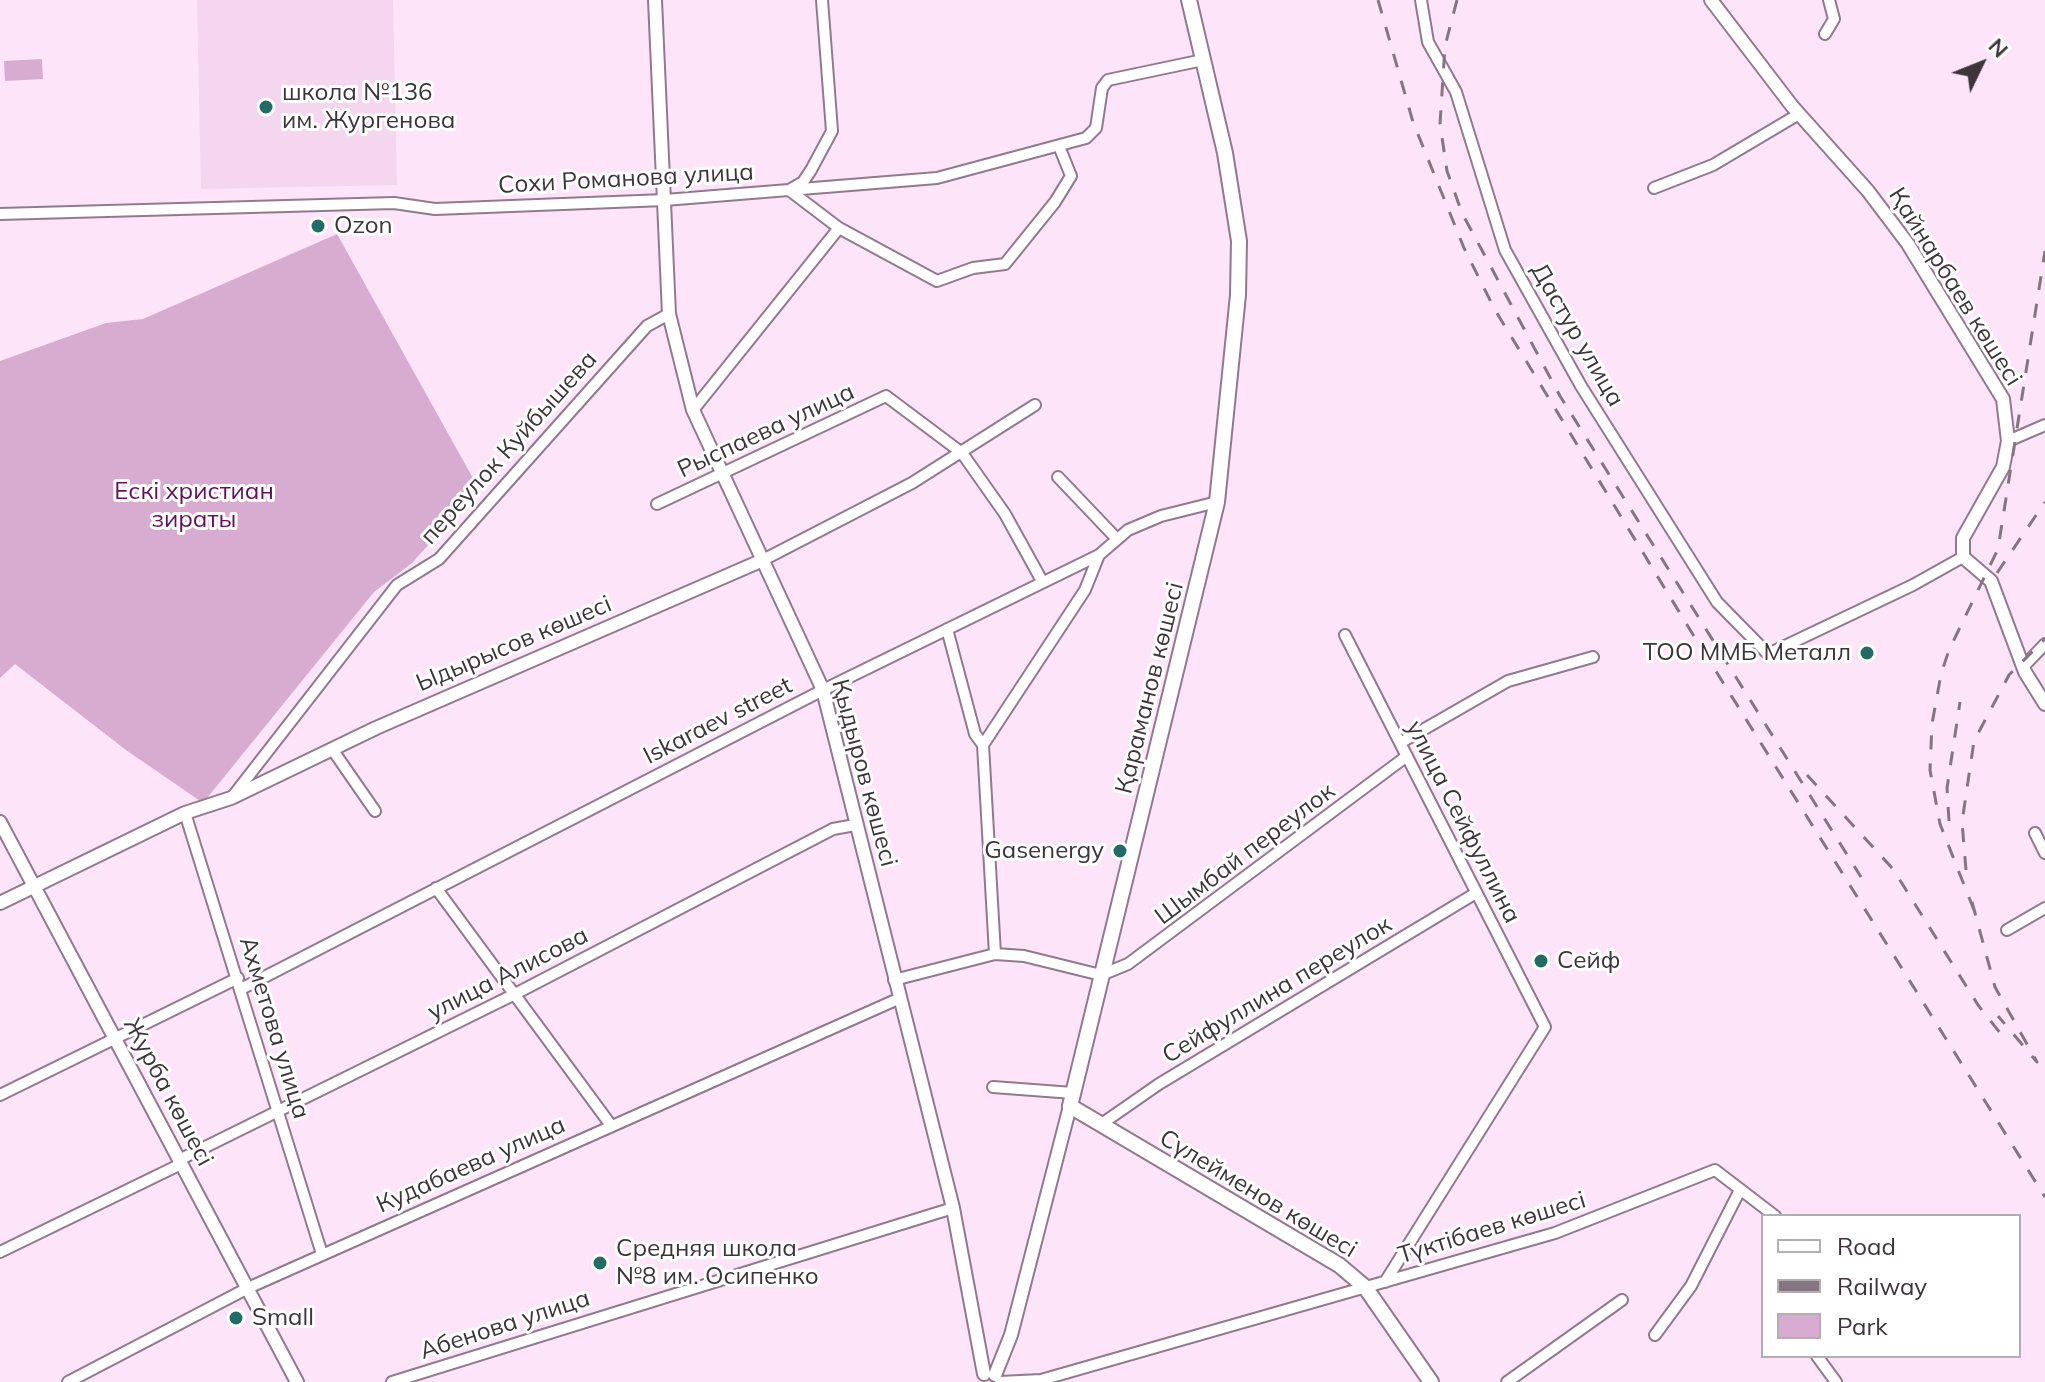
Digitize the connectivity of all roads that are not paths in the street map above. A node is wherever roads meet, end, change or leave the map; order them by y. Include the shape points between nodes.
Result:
1 (655, 0) edge
2 (832, 0) edge
3 (1189, 0) edge
4 (1421, 0) edge
5 (1711, 0) edge
6 (1829, 0) edge
7 (822, 5) edge
8 (1825, 34) dead end
9 (1203, 60) junction
10 (1799, 114) junction
11 (1059, 146) junction
12 (1654, 188) dead end
13 (789, 190) junction
14 (665, 200) junction
15 (0, 214) edge
16 (839, 228) junction
17 (669, 314) junction
18 (1035, 405) dead end
19 (693, 410) junction
20 (2045, 425) edge
21 (2008, 441) junction
22 (962, 453) junction
23 (721, 476) junction
24 (1058, 477) dead end
25 (1217, 502) junction
26 (657, 504) dead end
27 (1117, 539) junction
28 (1099, 555) junction
29 (1963, 557) junction
30 (763, 560) junction
31 (1042, 581) junction
32 (947, 629) junction
33 (1345, 635) dead end
34 (2045, 644) edge
35 (1593, 657) dead end
36 (2024, 669) junction
37 (823, 690) junction
38 (2045, 704) edge
39 (1400, 743) junction
40 (983, 745) junction
41 (332, 749) junction
42 (1407, 756) junction
43 (231, 798) junction
44 (375, 811) dead end
45 (185, 813) junction
46 (0, 822) edge
47 (855, 825) junction
48 (2035, 833) dead end
49 (2045, 853) edge
50 (36, 884) junction
51 (436, 888) junction
52 (1476, 893) junction
53 (0, 903) edge
54 (2045, 908) edge
55 (2007, 930) dead end
56 (995, 954) junction
57 (1101, 975) junction
58 (894, 980) junction
59 (239, 983) junction
60 (515, 994) junction
61 (898, 999) junction
62 (114, 1039) junction
63 (993, 1087) dead end
64 (0, 1095) edge
65 (1071, 1100) junction
66 (279, 1112) junction
67 (610, 1124) junction
68 (1100, 1125) junction
69 (180, 1162) junction
70 (1740, 1190) junction
71 (953, 1208) junction
72 (1772, 1214) edge
73 (0, 1252) edge
74 (322, 1254) junction
75 (1385, 1282) junction
76 (1365, 1287) junction
77 (248, 1288) junction
78 (1622, 1300) dead end
79 (1655, 1335) dead end
80 (1818, 1358) edge
81 (991, 1379) edge
82 (68, 1382) edge
83 (297, 1382) edge
84 (392, 1382) edge
85 (1431, 1382) edge
86 (1507, 1382) edge
87 (1836, 1382) edge

1 - 14 street, Қыдыров көшесі
2 - 7 street
3 - 9 main road, Қараманов көшесі
4 - 29 street, Дастур улица via 1428,42 1456,92 1505,250 1581,386 1717,602 1768,654
5 - 10 street, Қайнарбаев көшесі
6 - 8 street via 1834,19
7 - 13 street via 832,131 803,182
9 - 11 street, Сохи Романова улица via 1108,80 1093,134
9 - 25 main road, Қараманов көшесі via 1239,241
10 - 12 street via 1713,165
10 - 21 street, Қайнарбаев көшесі via 1908,244 2003,399
11 - 13 street, Сохи Романова улица via 937,178
11 - 16 street via 1071,176 1005,264 937,281
13 - 14 street, Сохи Романова улица
13 - 16 street
14 - 15 street, Сохи Романова улица via 435,209 394,203
14 - 17 street, Қыдыров көшесі
16 - 19 street
17 - 19 street, Қыдыров көшесі
17 - 43 street, переулок Куйбышева via 647,326 439,559 397,585
18 - 22 street, Ыдырысов көшесі
19 - 23 street, Қыдыров көшесі
20 - 21 street
21 - 29 street, Қайнарбаев көшесі via 2003,467 1963,538
22 - 23 street, Рыспаева улица via 886,396
22 - 30 street, Ыдырысов көшесі
22 - 31 street, Рыспаева улица via 1005,514
23 - 26 street, Рыспаева улица
23 - 30 street, Қыдыров көшесі
24 - 27 street
25 - 27 street, Iskaraev street via 1161,516
25 - 57 main road, Қараманов көшесі
27 - 28 street, Iskaraev street
28 - 31 street, Iskaraev street
28 - 40 street via 1085,590
29 - 36 street via 1991,581
30 - 37 street, Қыдыров көшесі
30 - 41 street, Ыдырысов көшесі
31 - 32 street, Iskaraev street
32 - 37 street, Iskaraev street
32 - 40 street via 975,734
33 - 39 street, улица Сейфуллина
34 - 36 street
35 - 39 street via 1508,681
36 - 38 street
37 - 47 street, Қыдыров көшесі
37 - 51 street, Iskaraev street
39 - 42 street, улица Сейфуллина
40 - 56 street
41 - 43 street, Ыдырысов көшесі
41 - 44 street
42 - 52 street, улица Сейфуллина
42 - 57 street, Шымбай переулок via 1174,933
43 - 45 street, Ыдырысов көшесі
45 - 50 street, Ыдырысов көшесі
45 - 59 street, Ахметова улица
46 - 50 street, Журба көшесі
47 - 58 street, Қыдыров көшесі
47 - 60 street, улица Алисова via 833,829
48 - 49 street
50 - 53 street, Ыдырысов көшесі
50 - 62 street, Журба көшесі
51 - 59 street, Iskaraev street
51 - 60 street
52 - 68 street, Сейфуллина переулок
52 - 75 street, улица Сейфуллина via 1545,1027
54 - 55 street
56 - 57 street
56 - 58 street
57 - 65 main road, Қараманов көшесі
58 - 61 street, Қыдыров көшесі
59 - 62 street, Iskaraev street
59 - 66 street, Ахметова улица
60 - 66 street, улица Алисова
60 - 67 street
61 - 67 street, Кудабаева улица
61 - 71 street, Қыдыров көшесі
62 - 64 street, Iskaraev street
62 - 69 street, Журба көшесі
63 - 65 street
65 - 68 main road, Сүлейменов көшесі
65 - 81 street, Қараманов көшесі via 1011,1335
66 - 69 street, улица Алисова
66 - 74 street, Ахметова улица
67 - 74 street, Кудабаева улица
68 - 76 main road, Сүлейменов көшесі via 1339,1265
69 - 73 street, улица Алисова
69 - 77 street, Журба көшесі
70 - 72 street
70 - 75 street, Түктібаев көшесі via 1715,1170 1555,1233
70 - 79 street via 1691,1286
71 - 81 street, Қыдыров көшесі
71 - 84 street, Абенова улица
74 - 77 street, Кудабаева улица
75 - 76 street, Түктібаев көшесі
76 - 81 street, Түктібаев көшесі via 1041,1380
76 - 85 main road, Сүлейменов көшесі
77 - 82 street, Кудабаева улица
77 - 83 street, Журба көшесі
78 - 86 street
80 - 87 street

